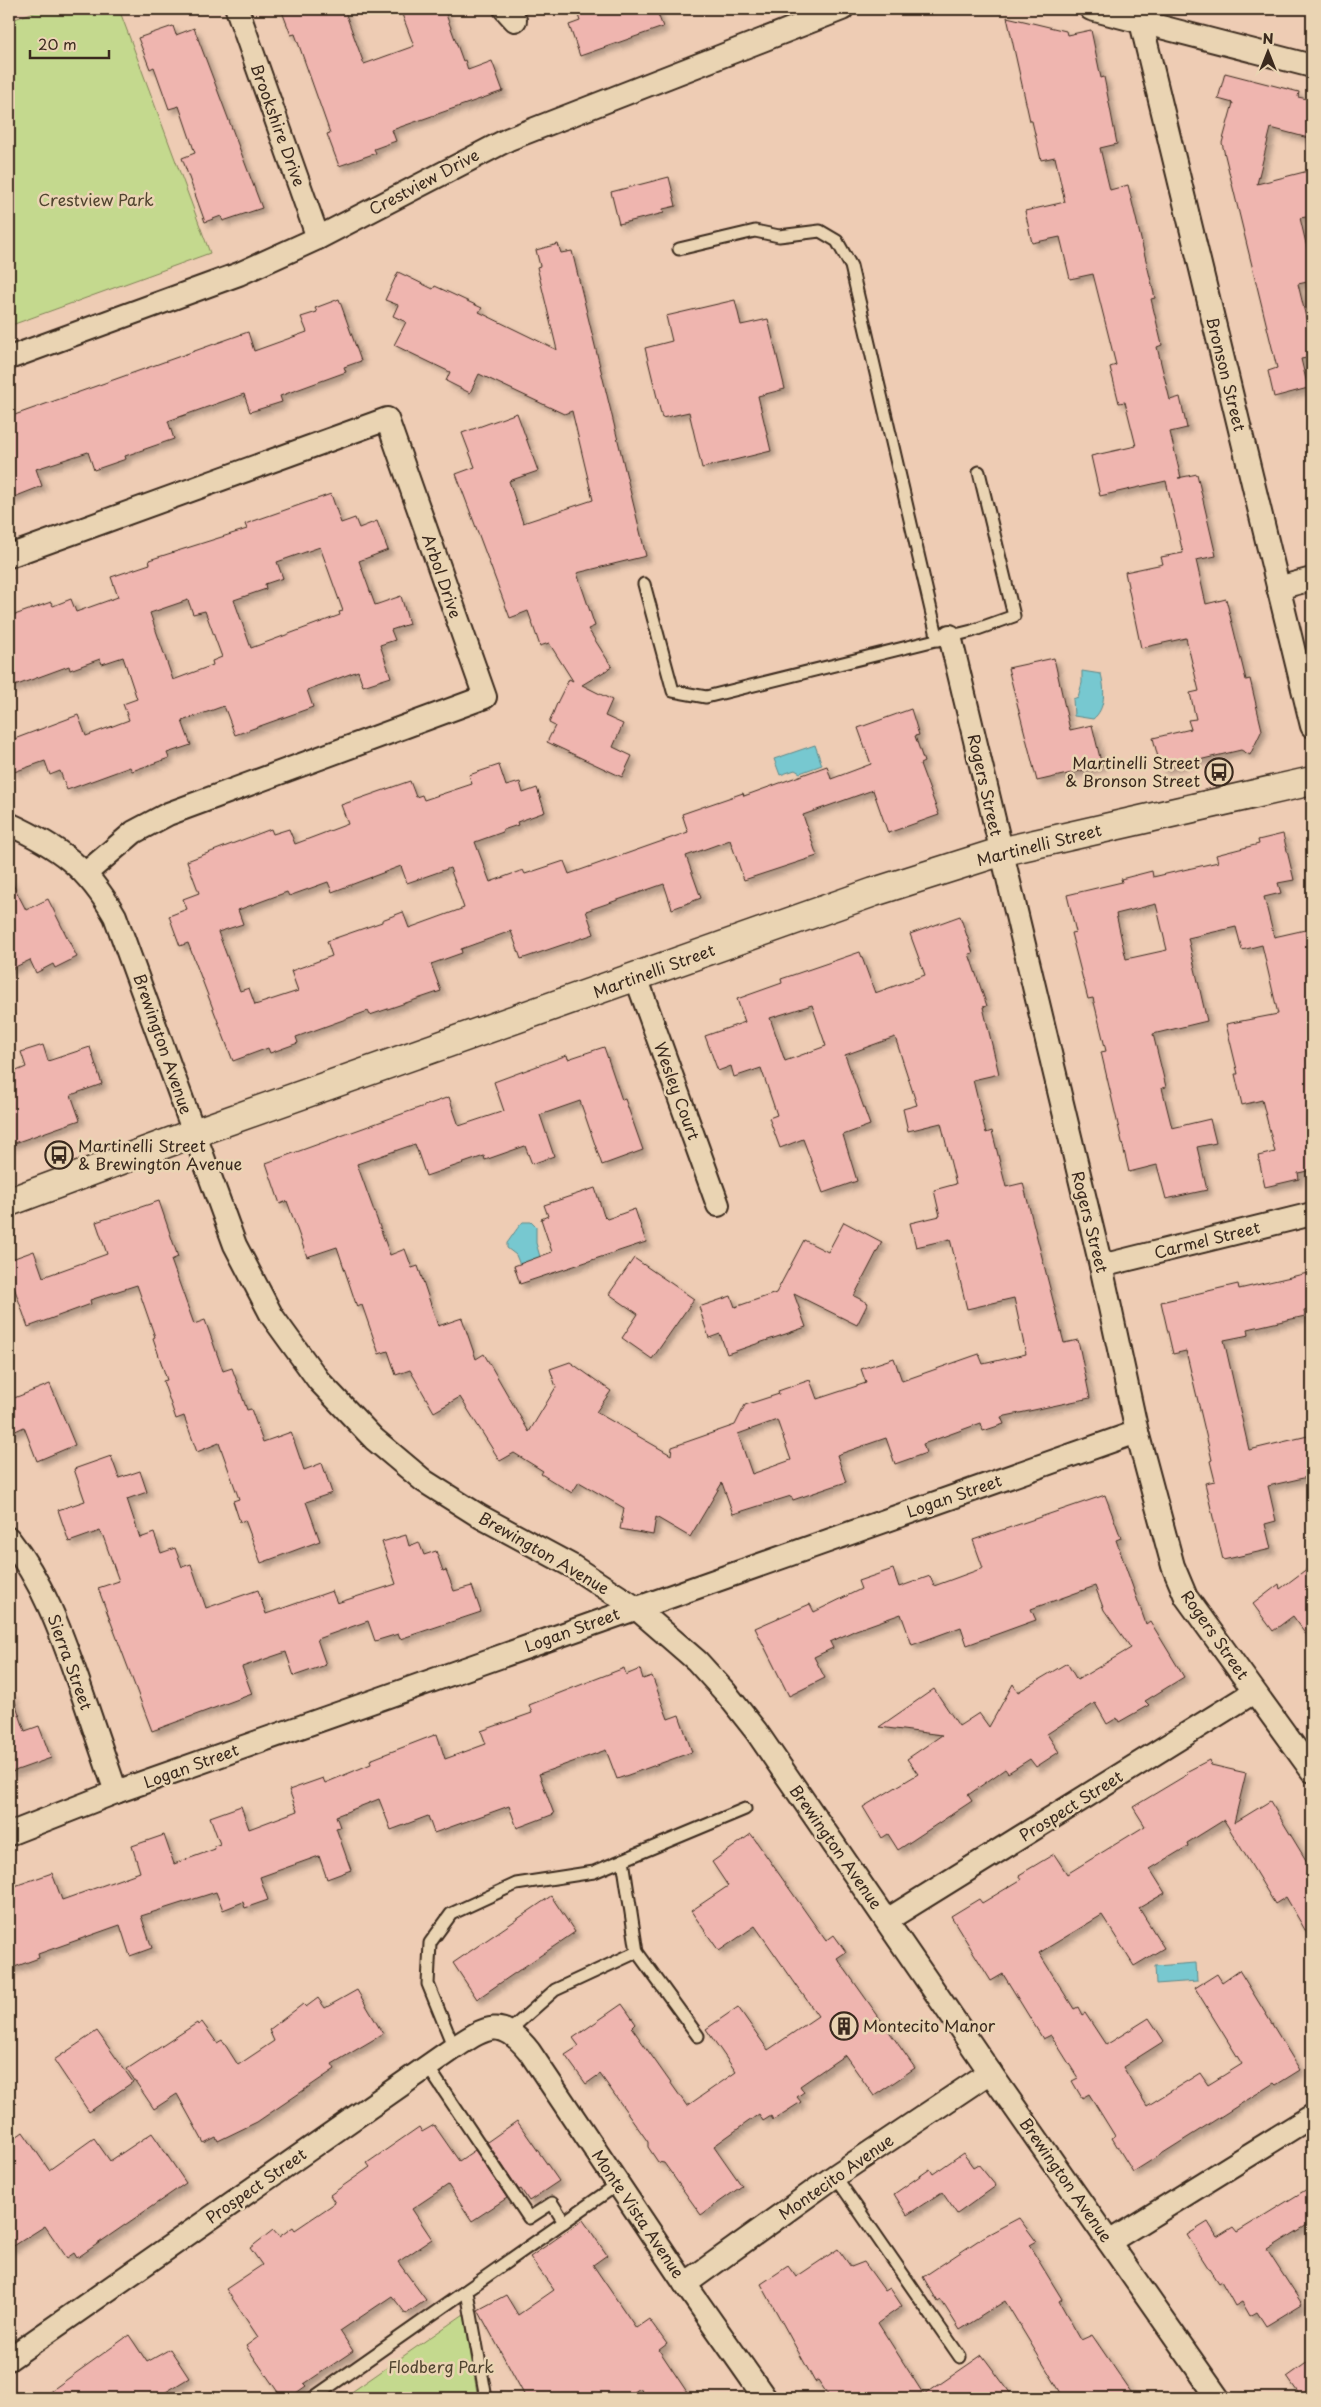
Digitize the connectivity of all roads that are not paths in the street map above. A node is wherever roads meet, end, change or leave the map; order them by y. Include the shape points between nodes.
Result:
1 (842, 9) edge
2 (1091, 9) edge
3 (237, 10) edge
4 (1141, 22) junction
5 (1312, 66) edge
6 (318, 238) junction
7 (679, 249) dead end
8 (9, 358) edge
9 (979, 472) dead end
10 (9, 556) edge
11 (1312, 579) edge
12 (644, 584) dead end
13 (1278, 588) junction
14 (944, 638) junction
15 (1312, 726) edge
16 (1312, 781) edge
17 (9, 824) edge
18 (1000, 852) junction
19 (86, 873) junction
20 (636, 977) junction
21 (194, 1133) junction
22 (9, 1202) edge
23 (718, 1205) dead end
24 (1312, 1214) edge
25 (1101, 1266) junction
26 (1137, 1432) junction
27 (9, 1539) edge
28 (636, 1608) junction
29 (1254, 1692) junction
30 (1312, 1771) edge
31 (116, 1792) junction
32 (746, 1809) dead end
33 (9, 1834) edge
34 (623, 1860) junction
35 (887, 1920) junction
36 (637, 1952) junction
37 (509, 2031) junction
38 (698, 2036) dead end
39 (454, 2048) junction
40 (428, 2067) junction
41 (990, 2072) junction
42 (1312, 2116) edge
43 (836, 2176) junction
44 (618, 2184) junction
45 (564, 2222) junction
46 (1109, 2242) junction
47 (685, 2284) junction
48 (467, 2292) junction
49 (960, 2356) dead end
50 (9, 2359) edge
51 (313, 2398) edge
52 (486, 2398) edge
53 (765, 2398) edge
54 (1218, 2398) edge

1 - 6 street, Crestview Drive via 509,139
2 - 4 street
3 - 6 street, Brookshire Drive
4 - 5 street
4 - 13 street, Bronson Street
6 - 8 street, Crestview Drive via 239,274
7 - 14 lane via 755,231 779,236 820,231 836,241 851,266
9 - 14 lane via 1014,616
10 - 19 street, Arbol Drive via 387,419 485,697 168,814 134,832
11 - 13 street
12 - 14 lane via 673,691 698,696 706,697
13 - 15 street, Bronson Street
14 - 18 street, Rogers Street
16 - 18 street, Martinelli Street
17 - 19 street, Brewington Avenue via 51,845
18 - 20 street, Martinelli Street via 874,892
18 - 25 street, Rogers Street
19 - 21 street, Brewington Avenue via 103,894 126,939
20 - 21 street, Martinelli Street
20 - 23 street, Wesley Court
21 - 22 street, Martinelli Street
21 - 28 street, Brewington Avenue via 252,1282 319,1381 401,1463 450,1499 572,1566
24 - 25 street, Carmel Street
25 - 26 street, Rogers Street
26 - 28 street, Logan Street
26 - 29 street, Rogers Street via 1178,1582
27 - 31 street, Sierra Street via 47,1598
28 - 31 street, Logan Street
28 - 35 street, Brewington Avenue via 697,1661 726,1693
29 - 30 street, Rogers Street
29 - 35 street, Prospect Street
31 - 33 street, Logan Street
32 - 34 lane
34 - 36 lane
34 - 39 lane via 594,1872 516,1884 451,1914 430,1943 428,1984
35 - 41 street, Brewington Avenue
36 - 37 lane via 555,1990
36 - 38 lane
37 - 39 street, Prospect Street via 488,2028
37 - 44 street, Monte Vista Avenue via 529,2051
39 - 40 street, Prospect Street
40 - 45 lane via 529,2218 552,2203
40 - 50 street, Prospect Street
41 - 43 street, Montecito Avenue
41 - 46 street, Brewington Avenue
42 - 46 street
43 - 47 street, Montecito Avenue
43 - 49 lane
44 - 45 lane
44 - 47 street, Monte Vista Avenue
45 - 48 lane
46 - 54 street, Brewington Avenue
47 - 53 street, Monte Vista Avenue
48 - 51 lane
48 - 52 lane

